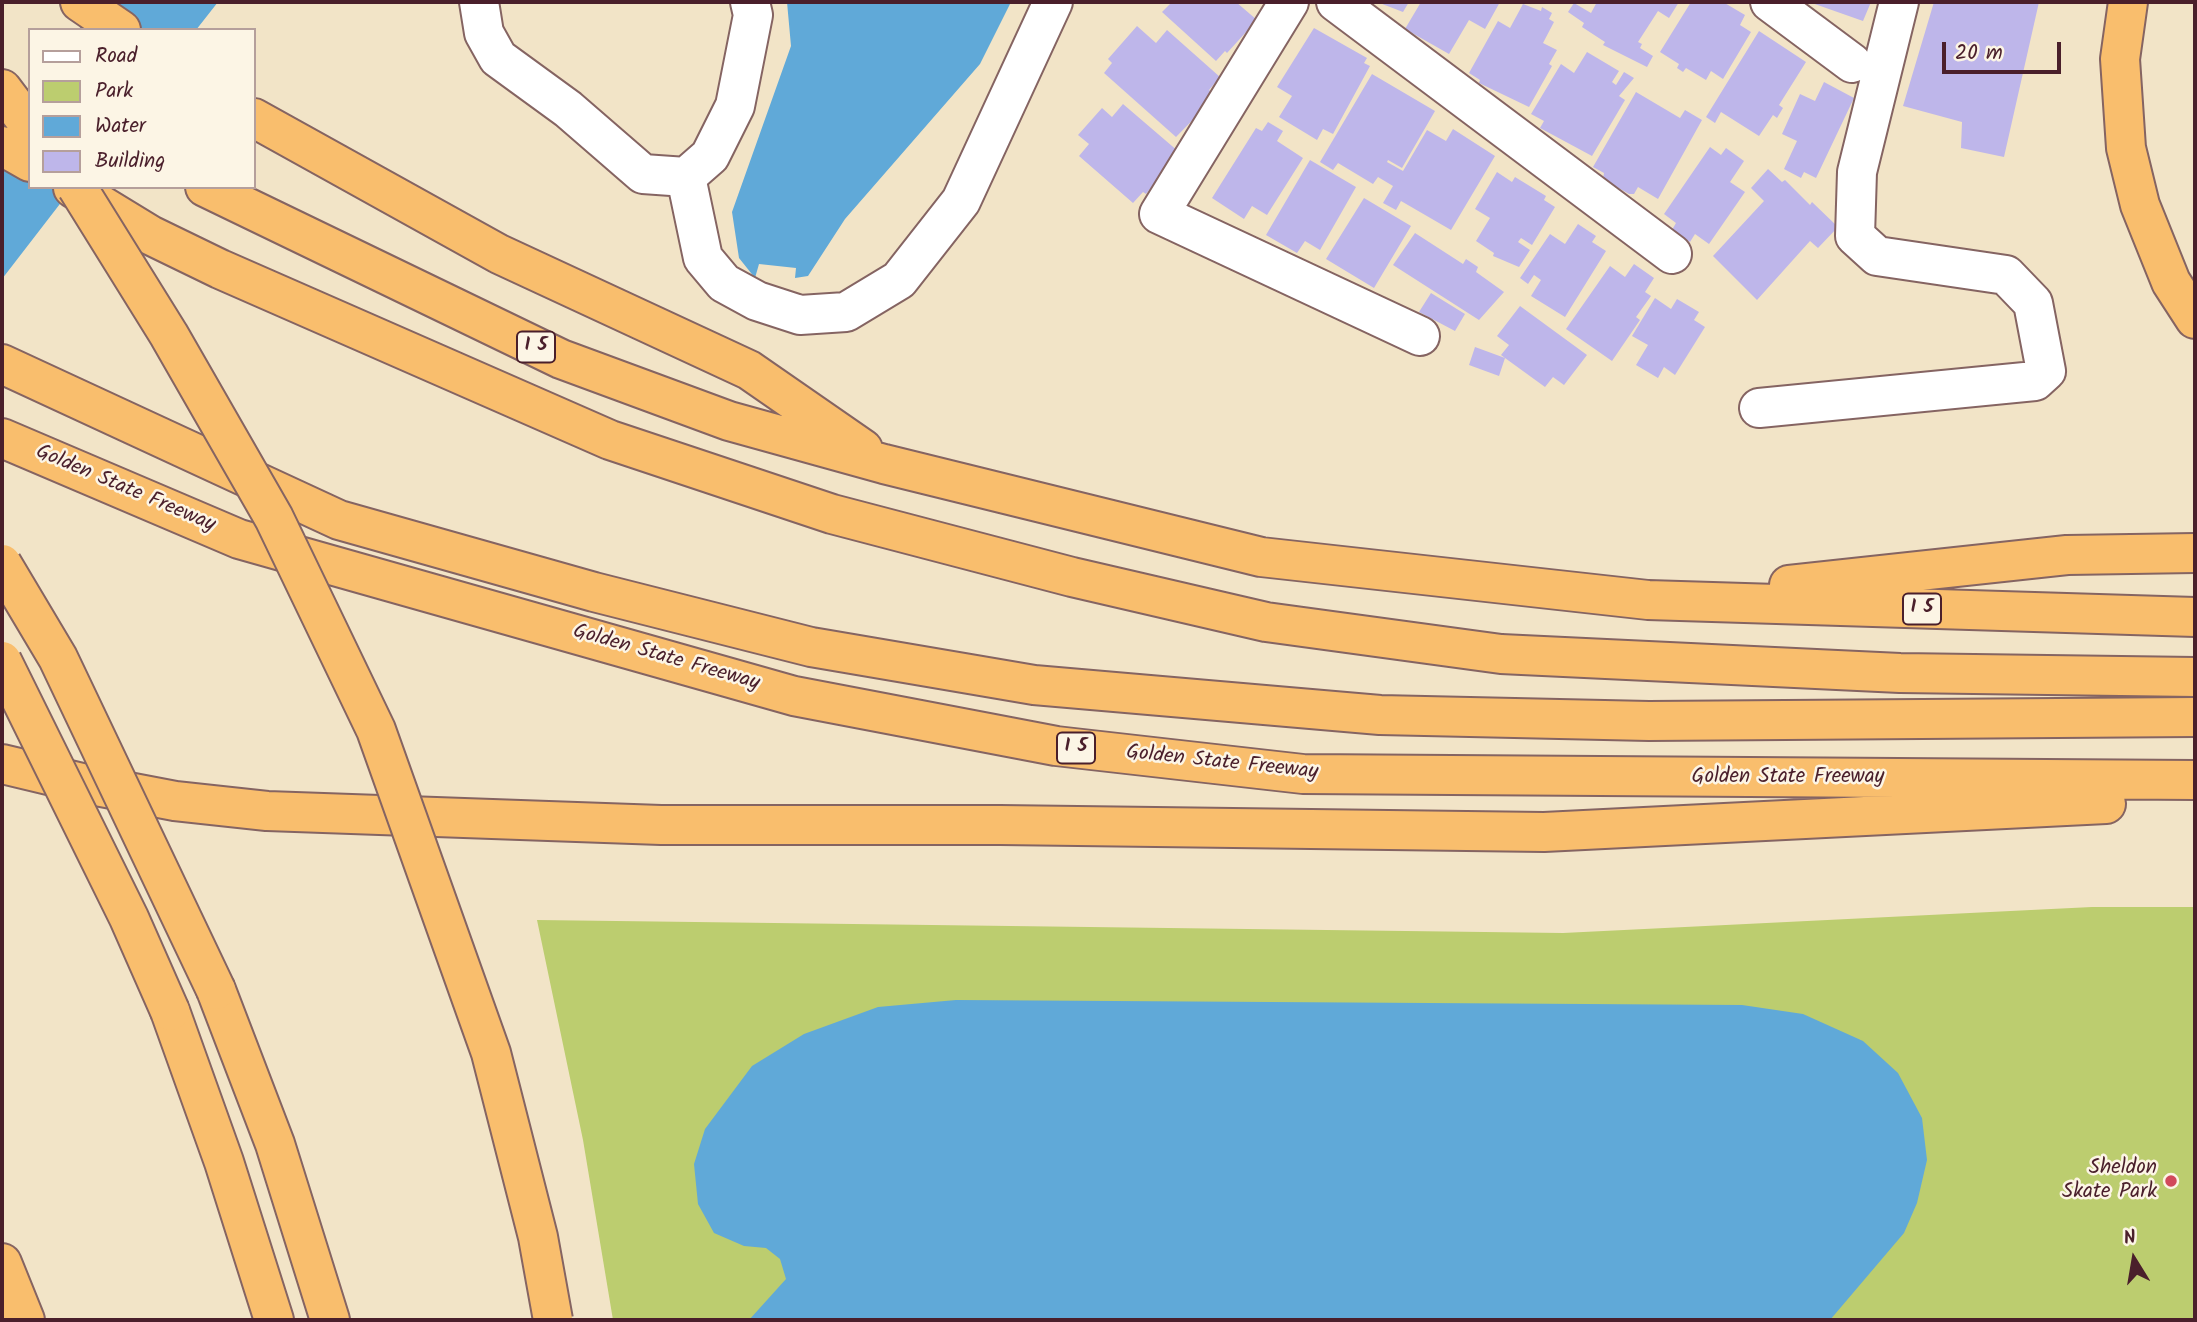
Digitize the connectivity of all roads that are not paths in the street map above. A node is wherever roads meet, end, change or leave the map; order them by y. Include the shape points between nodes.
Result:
1 (80, 2) edge
2 (479, 2) edge
3 (750, 2) edge
4 (1053, 2) edge
5 (1289, 2) edge
6 (1336, 2) edge
7 (1770, 2) edge
8 (1899, 2) edge
9 (2128, 2) edge
10 (118, 28) edge
11 (1852, 63) dead end
12 (2, 70) edge
13 (28, 85) edge
14 (2, 89) edge
15 (256, 119) edge
16 (28, 122) edge
17 (2, 146) edge
18 (28, 162) edge
19 (686, 177) junction
20 (74, 189) edge
21 (78, 189) edge
22 (209, 189) edge
23 (1672, 254) dead end
24 (2195, 319) edge
25 (1420, 336) dead end
26 (2, 365) edge
27 (1759, 408) dead end
28 (2, 438) edge
29 (884, 464) junction
30 (2195, 553) edge
31 (2, 564) edge
32 (1648, 600) junction
33 (2195, 617) edge
34 (2, 661) edge
35 (2195, 677) edge
36 (2195, 718) edge
37 (2, 764) edge
38 (2195, 780) edge
39 (2195, 799) edge
40 (2, 1263) edge
41 (24, 1320) edge
42 (274, 1320) edge
43 (330, 1320) edge
44 (553, 1320) edge

1 - 10 highway
2 - 19 lane via 484,33 498,58 568,109 643,174
3 - 19 lane via 753,15 735,106 710,156
4 - 19 lane via 961,201 899,280 846,312 800,315 757,301 724,283 703,258
5 - 25 lane via 1159,214
6 - 23 lane
7 - 11 lane
8 - 27 lane via 1857,172 1855,236 1877,256 2006,275 2033,303 2046,371 2035,381
9 - 24 highway via 2120,59 2126,148 2140,205 2171,282
12 - 13 highway
14 - 16 highway
15 - 29 highway via 499,254 749,369
17 - 18 highway
20 - 35 highway, bridge via 150,235 610,440 832,514 1266,622 1501,654 1900,673
21 - 44 highway, bridge via 274,518 376,730 491,1053 538,1237
22 - 29 highway, I 5 via 561,359 729,422
26 - 36 highway via 339,520 811,647 1034,685 1380,715 1649,721
28 - 38 highway, Golden State Freeway / I 5 via 239,539 794,695 1056,746 1303,774
29 - 32 highway, I 5 via 1261,557
30 - 32 highway via 2067,555
31 - 43 highway, bridge via 58,658 216,990 275,1144
32 - 33 highway, I 5
34 - 42 highway, bridge via 170,1011 225,1162
37 - 39 highway via 162,798 267,811 661,825 1544,832
40 - 41 highway

